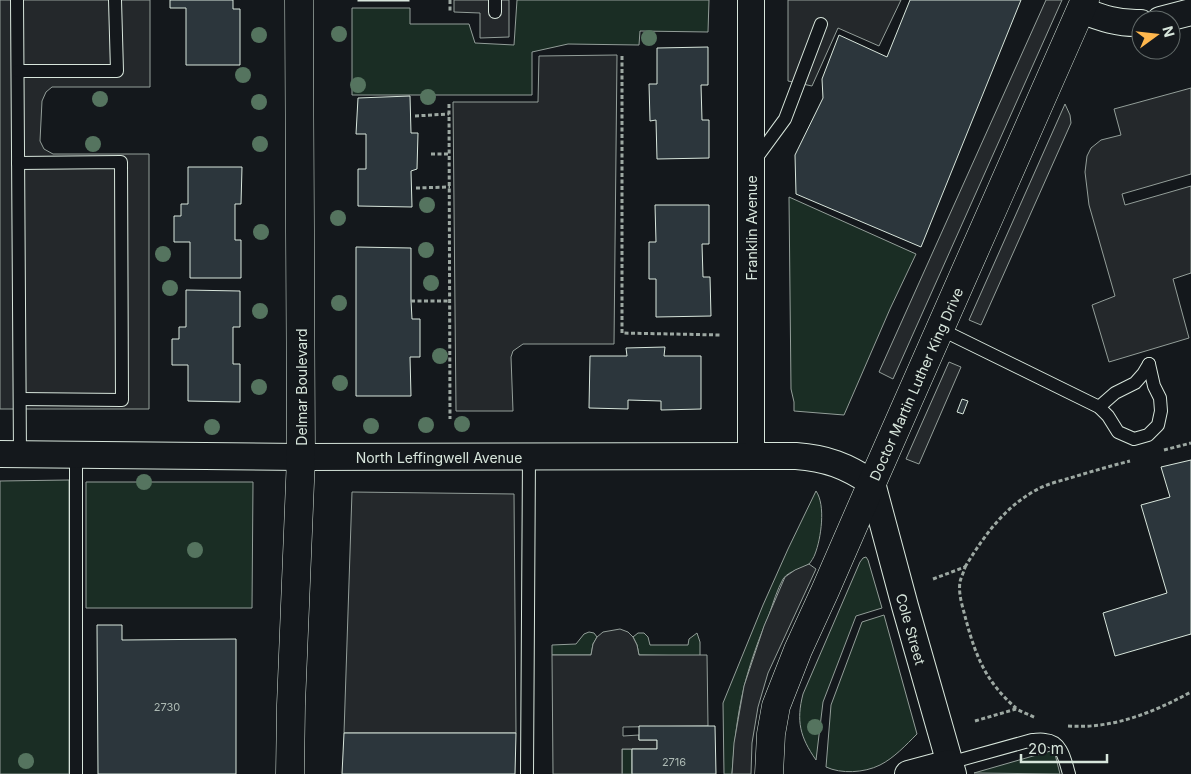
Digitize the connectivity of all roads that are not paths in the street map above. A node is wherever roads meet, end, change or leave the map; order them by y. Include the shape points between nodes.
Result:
1 (17, 0) edge
2 (115, 0) edge
3 (299, 0) edge
4 (751, 0) edge
5 (1083, 5) edge
6 (821, 24) dead end
7 (1131, 24) edge
8 (18, 71) junction
9 (18, 163) junction
10 (751, 165) junction
11 (940, 329) junction
12 (20, 399) junction
13 (1099, 407) junction
14 (10, 454) edge
15 (76, 454) junction
16 (529, 456) junction
17 (751, 456) junction
18 (301, 457) junction
19 (872, 483) junction
20 (951, 768) edge
21 (76, 774) edge
22 (290, 774) edge
23 (528, 774) edge
24 (769, 774) edge
25 (908, 774) edge
26 (1069, 774) edge

1 - 8 lane
2 - 8 lane via 117,71
3 - 18 main road, Delmar Boulevard
4 - 10 street, Franklin Avenue
5 - 7 street via 1113,22
5 - 11 main road, Doctor Martin Luther King Drive
6 - 10 lane via 785,119
8 - 9 lane
9 - 12 lane
9 - 12 lane via 122,162 122,400
10 - 17 street, Franklin Avenue
11 - 13 lane
11 - 19 main road, Doctor Martin Luther King Drive
12 - 14 lane
13 - 13 lane via 1118,432 1134,438 1148,435 1158,425 1161,411 1149,364 1135,383 1115,393
14 - 15 street, North Leffingwell Avenue
15 - 18 street, North Leffingwell Avenue
15 - 21 lane
16 - 17 street, North Leffingwell Avenue
16 - 18 street, North Leffingwell Avenue
16 - 23 lane
17 - 19 street, North Leffingwell Avenue via 826,460
18 - 22 main road, Delmar Boulevard
19 - 20 street, Cole Street
19 - 24 main road, Doctor Martin Luther King Drive via 776,706
20 - 25 street
20 - 26 lane via 1032,740 1046,740 1058,745

